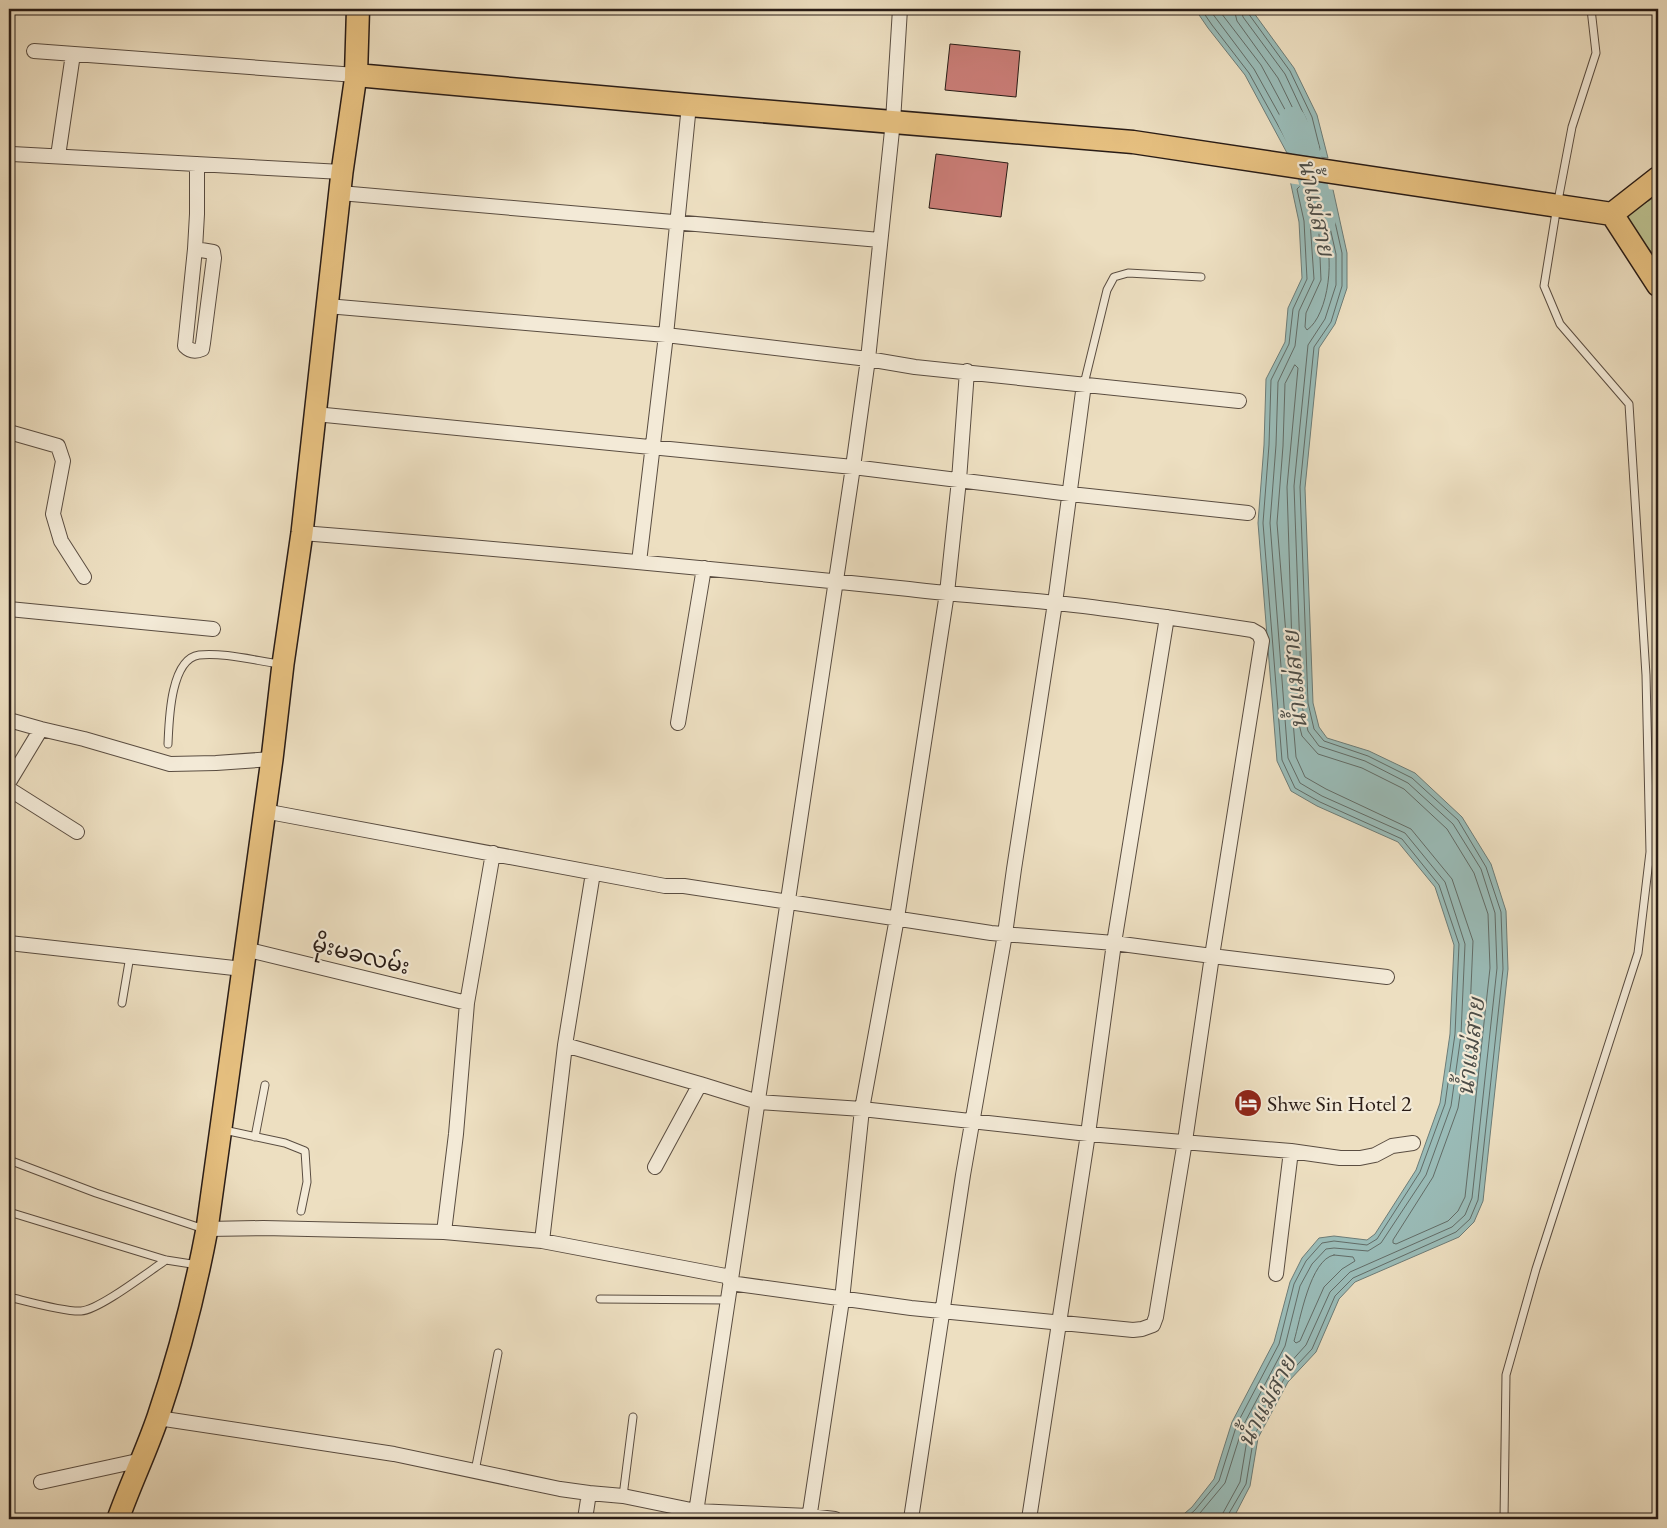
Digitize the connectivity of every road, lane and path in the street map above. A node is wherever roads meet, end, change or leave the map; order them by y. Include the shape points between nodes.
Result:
1 (358, 9) edge
2 (900, 9) edge
3 (1591, 9) edge
4 (34, 51) dead end
5 (73, 54) junction
6 (356, 75) junction
7 (689, 105) junction
8 (893, 121) junction
9 (9, 155) edge
10 (58, 156) junction
11 (197, 164) junction
12 (342, 172) junction
13 (1658, 178) edge
14 (340, 194) junction
15 (1557, 206) junction
16 (1612, 214) junction
17 (678, 223) junction
18 (880, 240) junction
19 (195, 249) junction
20 (1200, 277) dead end
21 (1658, 285) edge
22 (327, 306) junction
23 (666, 335) junction
24 (868, 359) junction
25 (967, 371) junction
26 (1084, 384) junction
27 (1239, 401) dead end
28 (315, 414) junction
29 (9, 432) edge
30 (652, 448) junction
31 (853, 467) junction
32 (959, 480) junction
33 (1070, 494) junction
34 (1248, 513) dead end
35 (302, 533) junction
36 (638, 562) junction
37 (704, 568) junction
38 (84, 577) dead end
39 (835, 580) junction
40 (947, 593) junction
41 (1055, 603) junction
42 (9, 609) edge
43 (1167, 617) junction
44 (213, 629) dead end
45 (282, 664) junction
46 (9, 720) edge
47 (678, 723) dead end
48 (41, 730) junction
49 (168, 744) dead end
50 (272, 759) junction
51 (9, 782) edge
52 (9, 789) edge
53 (264, 811) junction
54 (77, 832) dead end
55 (1650, 852) junction
56 (493, 853) junction
57 (1658, 856) edge
58 (593, 873) junction
59 (787, 902) junction
60 (897, 918) junction
61 (1005, 934) junction
62 (9, 942) edge
63 (1114, 944) junction
64 (130, 955) junction
65 (1212, 956) junction
66 (244, 959) junction
67 (1387, 977) dead end
68 (122, 1003) dead end
69 (467, 1003) junction
70 (565, 1044) junction
71 (700, 1084) junction
72 (265, 1085) dead end
73 (758, 1102) junction
74 (862, 1109) junction
75 (972, 1122) junction
76 (222, 1130) junction
77 (1088, 1134) junction
78 (255, 1137) junction
79 (1185, 1141) junction
80 (1413, 1143) dead end
81 (1291, 1151) junction
82 (9, 1160) edge
83 (655, 1167) dead end
84 (301, 1211) dead end
85 (9, 1212) edge
86 (207, 1230) junction
87 (444, 1232) junction
88 (542, 1240) junction
89 (166, 1260) junction
90 (200, 1265) junction
91 (1276, 1274) dead end
92 (731, 1280) junction
93 (9, 1297) edge
94 (600, 1299) dead end
95 (728, 1300) junction
96 (842, 1300) junction
97 (942, 1311) junction
98 (1060, 1322) junction
99 (498, 1353) dead end
100 (632, 1417) dead end
101 (158, 1418) junction
102 (142, 1460) junction
103 (475, 1471) junction
104 (41, 1482) dead end
105 (590, 1493) junction
106 (622, 1496) junction
107 (696, 1515) edge
108 (809, 1518) edge
109 (118, 1519) edge
110 (585, 1519) edge
111 (835, 1519) edge
112 (911, 1519) edge
113 (1029, 1519) edge
114 (1504, 1519) edge

1 - 6 highway
2 - 8 street
3 - 15 lane via 1596,53 1572,127
4 - 5 street
5 - 6 street
5 - 10 street
6 - 7 highway
6 - 12 main road
7 - 8 highway
7 - 17 street
8 - 15 highway via 1133,142
8 - 18 street
9 - 10 street
10 - 11 street
11 - 12 street
11 - 19 street
12 - 14 main road
13 - 16 highway
14 - 17 street
14 - 22 main road
15 - 16 highway
15 - 55 lane via 1544,286 1560,324 1629,404 1646,675
16 - 21 highway
17 - 18 street
17 - 23 street
18 - 24 street
19 - 19 street via 184,346 197,351 204,343 214,252
20 - 26 lane via 1128,273 1114,277 1107,290
22 - 23 street
22 - 28 main road
23 - 24 street
23 - 30 street
24 - 25 street
24 - 31 street
25 - 26 street
25 - 32 street
26 - 27 street
26 - 33 street
28 - 30 street
28 - 35 main road
29 - 38 street via 58,446 63,461 53,514 61,541
30 - 31 street
30 - 36 street
31 - 32 street
31 - 39 street
32 - 33 street
32 - 40 street
33 - 34 street
33 - 41 street
35 - 36 street
35 - 45 main road
36 - 37 street
37 - 39 street
37 - 47 street
39 - 40 street
39 - 59 street
40 - 41 street
40 - 60 street
41 - 43 street
41 - 61 street
42 - 44 street
43 - 63 street
43 - 65 street via 1252,630 1259,634 1262,642
45 - 49 lane via 219,655 198,655 189,659 174,687
45 - 50 main road
46 - 48 street
48 - 50 street via 170,764
48 - 51 street
50 - 53 main road
52 - 54 street
53 - 56 street
53 - 66 main road
55 - 57 lane
55 - 114 lane via 1638,953 1536,1268 1506,1375
56 - 58 street
56 - 69 street
58 - 59 street
58 - 70 street
59 - 60 street
59 - 73 street
60 - 61 street
60 - 74 street
61 - 63 street
61 - 75 street
62 - 64 street, မိုးမခလမ်း
63 - 65 street
63 - 77 street
64 - 66 street, မိုးမခလမ်း
64 - 68 lane
65 - 67 street
65 - 79 street
66 - 69 street, မိုးမခလမ်း
66 - 76 main road
69 - 87 street
70 - 71 street
70 - 88 street
71 - 73 street
71 - 83 street
72 - 78 lane
73 - 74 street
73 - 92 street
74 - 75 street
74 - 96 street
75 - 77 street
75 - 97 street
76 - 78 lane
76 - 86 main road
77 - 79 street
77 - 98 street
78 - 84 lane via 305,1151 307,1182
79 - 81 street
79 - 98 street via 1153,1325 1133,1330
80 - 81 street via 1392,1146 1360,1158
81 - 91 street
82 - 86 lane
85 - 89 lane
86 - 87 street
86 - 90 main road
87 - 88 street
88 - 92 street
89 - 90 lane
89 - 93 lane via 98,1305 81,1311
90 - 101 main road via 182,1341
92 - 95 street
92 - 96 street
94 - 95 lane
95 - 107 street
96 - 97 street
96 - 108 street
97 - 98 street
97 - 112 street
98 - 113 street
99 - 103 lane
100 - 106 lane
101 - 102 main road
101 - 103 street via 394,1454
102 - 104 street
102 - 109 main road
103 - 105 street
105 - 106 street
105 - 110 street
106 - 107 street
107 - 108 street
108 - 111 street

